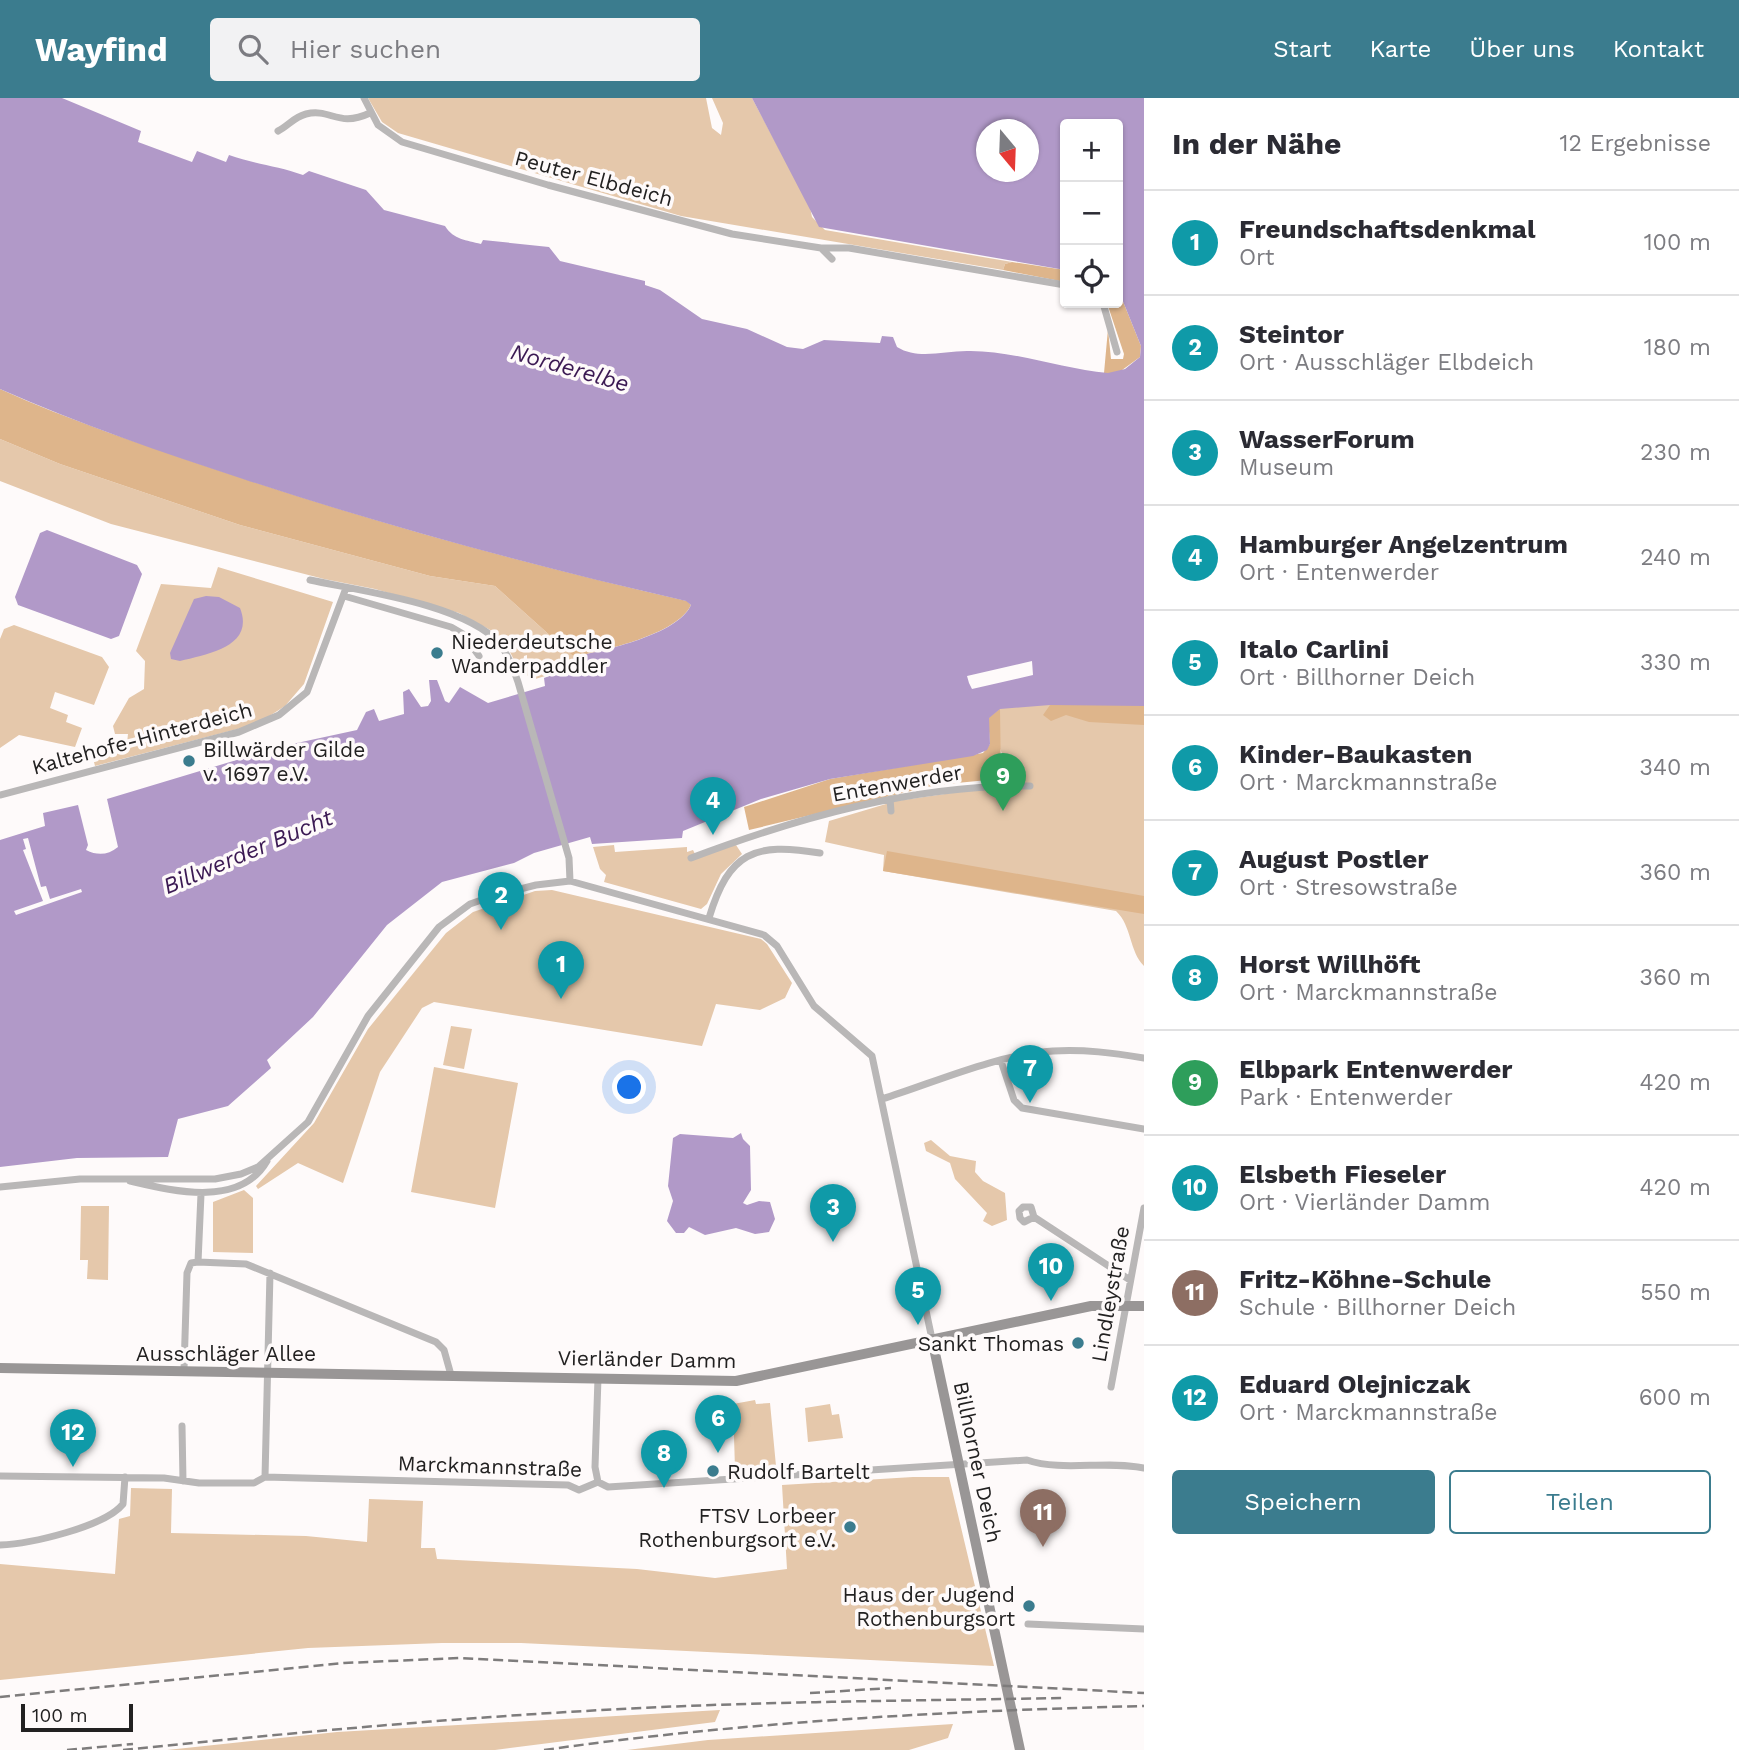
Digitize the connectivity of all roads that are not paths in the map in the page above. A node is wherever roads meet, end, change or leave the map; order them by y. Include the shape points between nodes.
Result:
1 (364, 98) edge
2 (370, 113) junction
3 (278, 131) dead end
4 (821, 248) junction
5 (832, 259) dead end
6 (1060, 284) edge
7 (1104, 308) edge
8 (1117, 352) dead end
9 (310, 580) dead end
10 (345, 592) junction
11 (479, 656) dead end
12 (1030, 786) dead end
13 (0, 794) edge
14 (890, 799) junction
15 (891, 811) dead end
16 (772, 829) junction
17 (770, 848) junction
18 (820, 853) dead end
19 (691, 858) dead end
20 (570, 881) junction
21 (709, 918) junction
22 (1144, 1058) edge
23 (1001, 1061) junction
24 (882, 1099) junction
25 (1144, 1129) edge
26 (267, 1161) junction
27 (116, 1178) junction
28 (0, 1187) edge
29 (201, 1194) junction
30 (1144, 1208) edge
31 (1034, 1217) dead end
32 (198, 1262) junction
33 (270, 1273) junction
34 (1130, 1280) junction
35 (1126, 1304) junction
36 (1144, 1307) edge
37 (932, 1339) junction
38 (0, 1368) edge
39 (184, 1369) junction
40 (268, 1371) junction
41 (451, 1375) junction
42 (598, 1378) junction
43 (1111, 1387) dead end
44 (182, 1426) dead end
45 (957, 1462) junction
46 (1144, 1468) edge
47 (0, 1476) edge
48 (125, 1477) junction
49 (265, 1477) junction
50 (183, 1481) junction
51 (598, 1482) junction
52 (0, 1545) edge
53 (1028, 1624) dead end
54 (1144, 1629) edge
55 (1020, 1749) edge

1 - 2 street, Peuter Elbdeich
2 - 3 street via 349,121 307,113
2 - 4 street, Peuter Elbdeich via 402,142 732,233
4 - 5 street
4 - 6 street, Peuter Elbdeich via 849,248
7 - 8 street
9 - 10 street
10 - 11 street via 452,627
10 - 13 street, Kaltehofe-Hinterdeich via 307,692 265,723
10 - 20 street via 417,604 478,627 506,654 565,845
12 - 14 street, Entenwerder via 970,787
14 - 15 street
14 - 16 street, Entenwerder
16 - 17 street
16 - 19 street, Entenwerder
17 - 18 street
17 - 21 street via 741,861 728,874
20 - 21 street, Billhorner Deich
20 - 26 street via 536,885 470,904 439,927 368,1016 308,1122
21 - 24 street, Billhorner Deich via 774,942 814,1006 871,1054
22 - 23 street via 1050,1051
23 - 24 street
23 - 25 street via 1014,1100 1022,1108
24 - 37 street, Billhorner Deich
26 - 27 street via 215,1179
26 - 29 street via 260,1173 245,1183
27 - 28 street
27 - 29 street
29 - 32 street
30 - 34 street, Lindleystraße
31 - 34 street
32 - 33 street via 246,1264
32 - 39 street via 191,1263 187,1273
33 - 40 street
33 - 41 street via 436,1342 444,1350
34 - 35 street, Lindleystraße
35 - 36 street, Vierländer Damm
35 - 37 street, Vierländer Damm via 1091,1306
35 - 43 street, Lindleystraße
37 - 42 street, Vierländer Damm via 736,1381
37 - 45 street, Billhorner Deich
38 - 39 street, Ausschläger Allee
39 - 40 street, Ausschläger Allee
40 - 41 street, Ausschläger Allee
40 - 49 street
41 - 42 street, Vierländer Damm
42 - 51 street
44 - 50 street
45 - 46 street, Marckmannstraße via 1027,1460 1041,1465
45 - 51 street, Marckmannstraße via 608,1487
45 - 55 street, Billhorner Deich
47 - 48 street, Marckmannstraße
48 - 50 street, Marckmannstraße
48 - 52 street via 123,1504 112,1514 45,1539
49 - 50 street, Marckmannstraße via 254,1483
49 - 51 street, Marckmannstraße via 568,1485 579,1490
53 - 54 street

